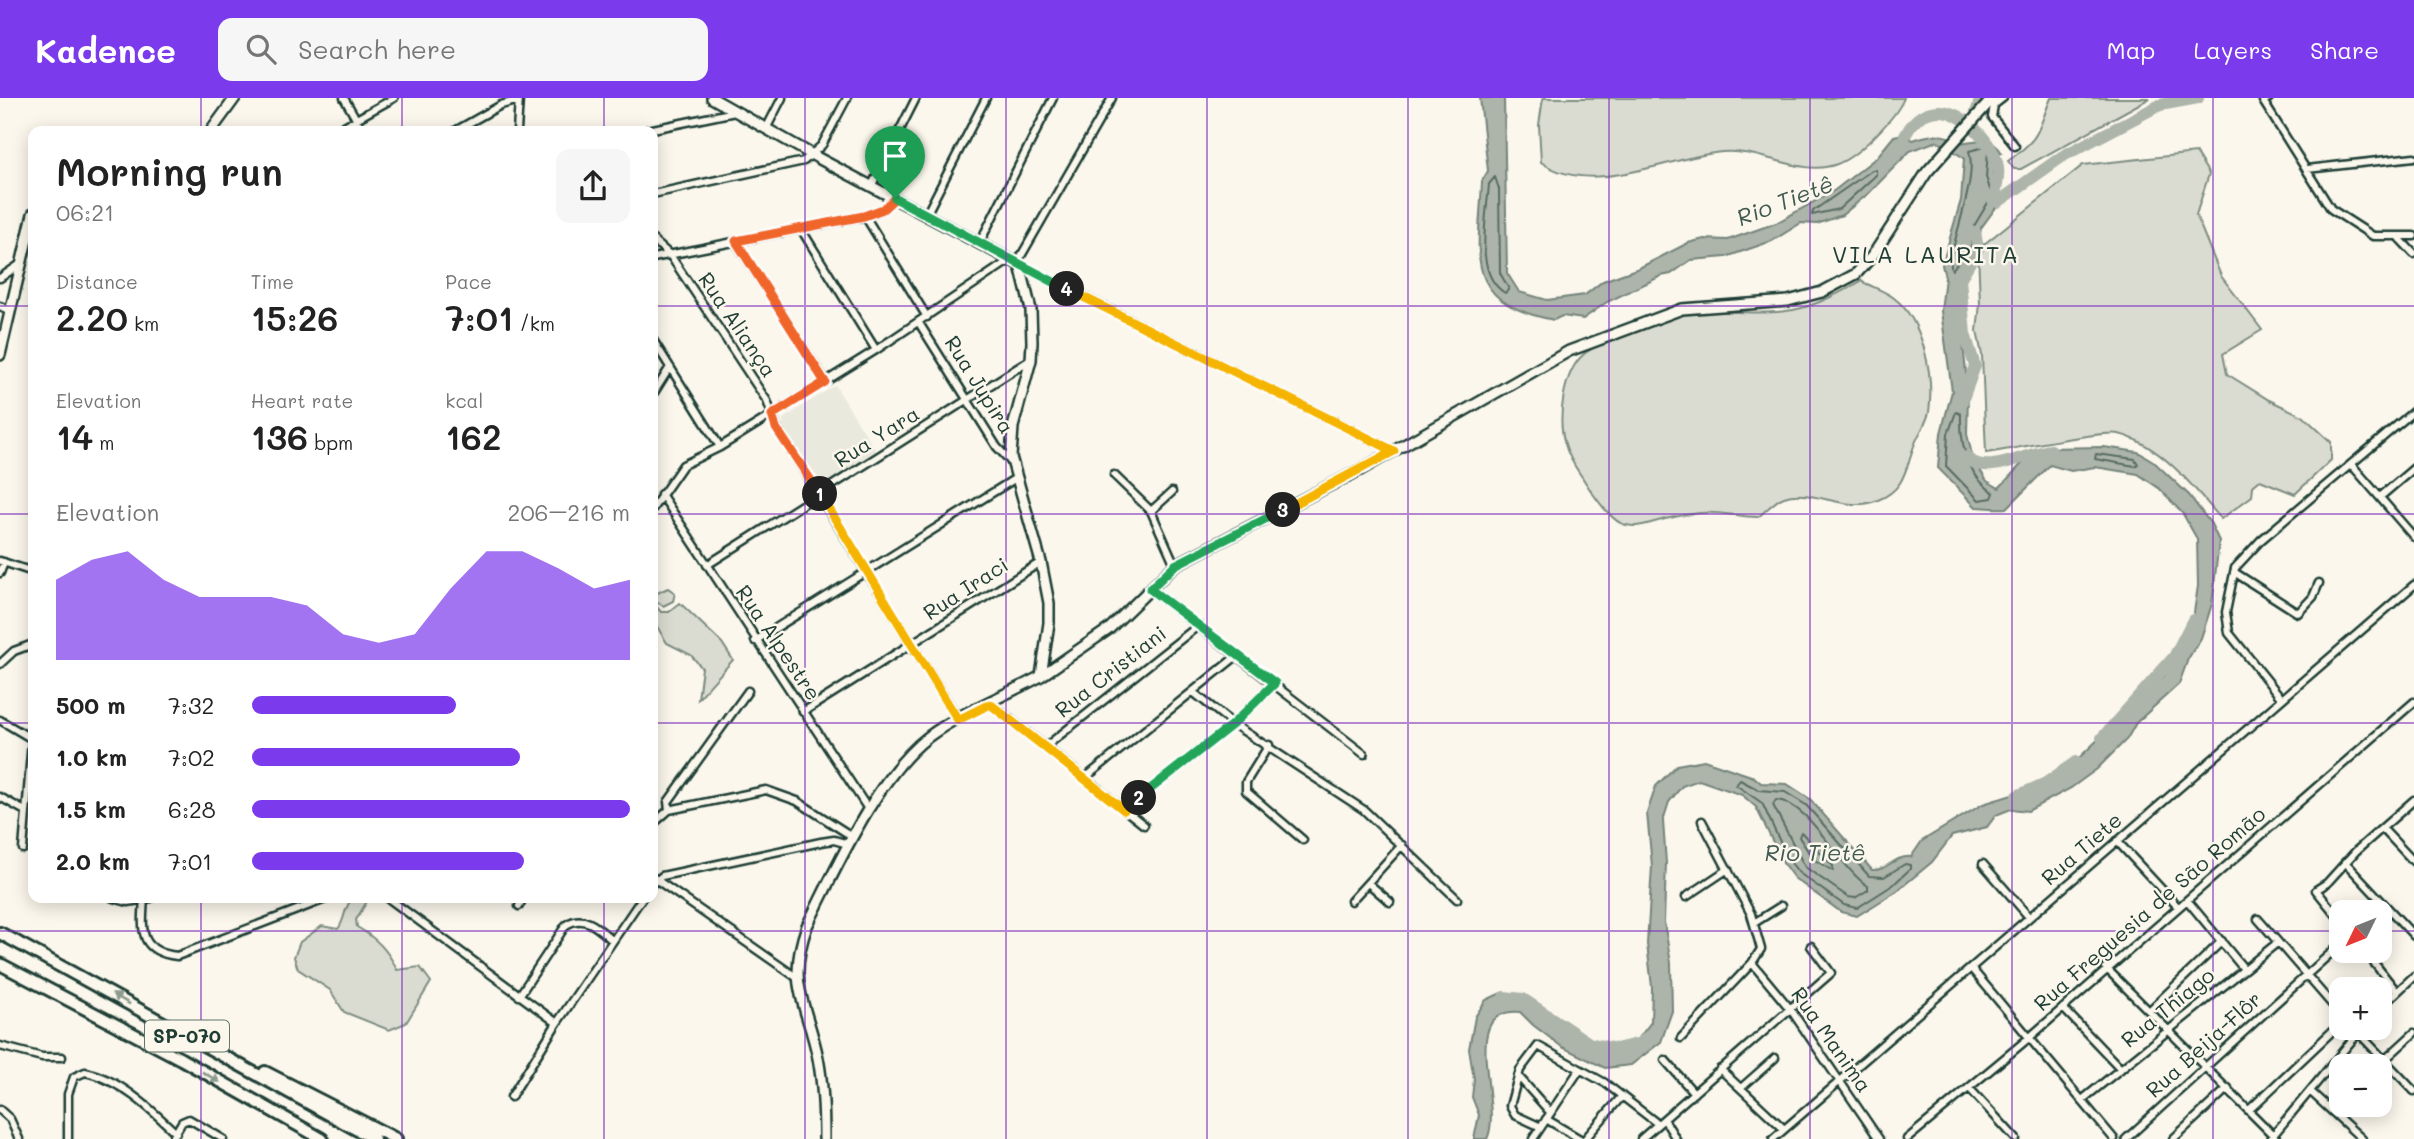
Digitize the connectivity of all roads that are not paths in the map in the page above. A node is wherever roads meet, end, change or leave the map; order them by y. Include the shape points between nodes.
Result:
1 (235, 98) edge
2 (344, 98) edge
3 (394, 98) edge
4 (712, 98) edge
5 (782, 98) edge
6 (848, 98) edge
7 (916, 98) edge
8 (986, 98) edge
9 (1053, 98) edge
10 (1112, 98) edge
11 (1993, 98) edge
12 (2003, 98) edge
13 (519, 99) edge
14 (2266, 99) edge
15 (736, 112) junction
16 (356, 119) junction
17 (215, 126) edge
18 (344, 126) edge
19 (360, 126) edge
20 (464, 126) edge
21 (517, 126) edge
22 (658, 128) edge
23 (766, 129) junction
24 (2015, 146) dead end
25 (813, 155) junction
26 (2414, 157) edge
27 (2307, 169) junction
28 (872, 185) junction
29 (658, 193) edge
30 (895, 198) junction
31 (926, 215) junction
32 (864, 216) junction
33 (801, 229) junction
34 (28, 232) edge
35 (2414, 236) edge
36 (2399, 238) junction
37 (736, 241) junction
38 (658, 244) edge
39 (979, 244) junction
40 (2414, 254) edge
41 (670, 255) junction
42 (658, 257) edge
43 (1016, 263) junction
44 (19, 265) junction
45 (0, 278) edge
46 (0, 306) edge
47 (10, 311) junction
48 (928, 317) junction
49 (919, 323) junction
50 (658, 348) edge
51 (877, 350) junction
52 (0, 355) edge
53 (1031, 360) junction
54 (670, 367) junction
55 (825, 382) junction
56 (658, 386) edge
57 (968, 400) junction
58 (2414, 411) edge
59 (772, 415) junction
60 (720, 447) junction
61 (1394, 451) junction
62 (1012, 463) junction
63 (2351, 464) junction
64 (2414, 468) edge
65 (1114, 475) dead end
66 (1016, 478) junction
67 (1172, 492) dead end
68 (661, 494) junction
69 (819, 494) junction
70 (2380, 497) junction
71 (658, 499) edge
72 (1151, 510) junction
73 (2414, 537) edge
74 (2, 561) edge
75 (1041, 562) junction
76 (707, 565) junction
77 (1175, 565) junction
78 (28, 570) edge
79 (867, 571) junction
80 (2234, 572) junction
81 (0, 573) edge
82 (2319, 583) dead end
83 (2414, 585) edge
84 (1150, 589) junction
85 (1199, 625) junction
86 (755, 641) junction
87 (912, 644) junction
88 (28, 646) edge
89 (1238, 655) junction
90 (0, 664) edge
91 (1041, 676) junction
92 (1275, 683) junction
93 (748, 691) dead end
94 (1193, 692) junction
95 (2282, 699) junction
96 (2414, 702) edge
97 (990, 704) junction
98 (803, 712) junction
99 (0, 720) edge
100 (958, 720) junction
101 (1233, 724) junction
102 (28, 737) edge
103 (1269, 745) junction
104 (1045, 747) junction
105 (1364, 754) dead end
106 (1085, 778) junction
107 (28, 780) edge
108 (0, 797) edge
109 (2414, 800) edge
110 (868, 809) junction
111 (669, 810) junction
112 (1124, 810) junction
113 (25, 811) junction
114 (658, 820) edge
115 (1702, 821) dead end
116 (1144, 825) dead end
117 (2382, 828) junction
118 (1303, 840) dead end
119 (851, 841) junction
120 (2117, 841) junction
121 (1402, 845) junction
122 (23, 849) dead end
123 (2346, 862) junction
124 (2414, 862) edge
125 (1983, 864) dead end
126 (1727, 869) junction
127 (658, 879) edge
128 (658, 883) edge
129 (1368, 883) junction
130 (1686, 897) dead end
131 (1457, 899) dead end
132 (2186, 900) junction
133 (1351, 901) dead end
134 (1390, 902) dead end
135 (146, 903) edge
136 (315, 903) edge
137 (395, 903) edge
138 (520, 903) edge
139 (638, 903) edge
140 (519, 906) dead end
141 (1781, 906) dead end
142 (2329, 906) edge
143 (2178, 907) junction
144 (2029, 917) junction
145 (2258, 919) dead end
146 (1754, 923) junction
147 (0, 933) edge
148 (2414, 936) edge
149 (612, 940) junction
150 (2222, 942) junction
151 (2277, 943) junction
152 (1811, 946) dead end
153 (2329, 955) edge
154 (1752, 963) junction
155 (2374, 963) edge
156 (0, 964) edge
157 (1971, 968) junction
158 (2106, 968) junction
159 (2244, 969) junction
160 (2414, 976) edge
161 (796, 977) junction
162 (2305, 977) junction
163 (2396, 992) junction
164 (519, 996) junction
165 (2392, 996) edge
166 (2329, 1002) edge
167 (2063, 1007) junction
168 (1791, 1010) junction
169 (2149, 1011) junction
170 (556, 1023) junction
171 (2168, 1029) junction
172 (2414, 1033) edge
173 (2329, 1034) edge
174 (2030, 1037) junction
175 (1681, 1038) dead end
176 (2353, 1040) edge
177 (2369, 1040) edge
178 (0, 1046) edge
179 (215, 1052) junction
180 (2381, 1054) edge
181 (2391, 1054) edge
182 (62, 1057) dead end
183 (1775, 1058) dead end
184 (1665, 1060) dead end
185 (2206, 1065) junction
186 (2392, 1067) edge
187 (1580, 1069) junction
188 (1720, 1069) junction
189 (2121, 1069) junction
190 (1519, 1073) junction
191 (1839, 1082) junction
192 (1741, 1088) junction
193 (2228, 1088) junction
194 (1970, 1089) junction
195 (2414, 1091) edge
196 (2311, 1092) junction
197 (1694, 1093) junction
198 (1622, 1096) junction
199 (511, 1097) dead end
200 (2082, 1100) junction
201 (0, 1110) edge
202 (2249, 1110) junction
203 (1550, 1112) junction
204 (1546, 1119) junction
205 (1661, 1122) junction
206 (1541, 1127) junction
207 (1784, 1129) junction
208 (174, 1136) edge
209 (2273, 1138) edge
210 (19, 1139) edge
211 (68, 1139) edge
212 (223, 1139) edge
213 (321, 1139) edge
214 (374, 1139) edge
215 (396, 1139) edge
216 (824, 1139) edge
217 (1533, 1139) edge
218 (1583, 1139) edge
219 (1641, 1139) edge
220 (1676, 1139) edge
221 (1773, 1139) edge
222 (1879, 1139) edge
223 (1907, 1139) edge
224 (2016, 1139) edge
225 (2113, 1139) edge
226 (2126, 1139) edge
227 (2173, 1139) edge
228 (2362, 1139) edge

1 - 17 street
2 - 16 street
3 - 16 street
4 - 15 street
5 - 23 street
6 - 25 street
7 - 28 street
8 - 31 street
9 - 39 street
10 - 43 street
11 - 61 street via 1942,153 1856,274 1788,302 1682,309 1606,336 1519,378
12 - 24 street via 1994,106 1992,117
13 - 20 street
13 - 21 street
14 - 27 street
15 - 22 street
15 - 23 street
16 - 18 street
16 - 19 street
23 - 25 street
25 - 28 street
25 - 29 street via 804,161
26 - 27 street
27 - 36 street via 2332,209 2373,236
28 - 30 street
30 - 31 street
30 - 32 street
31 - 39 street
32 - 33 street
32 - 48 street
33 - 37 street
33 - 51 street
34 - 44 street
35 - 36 street
36 - 40 street
37 - 41 street
37 - 55 street
38 - 41 street, Rua Aliança
39 - 43 street
41 - 42 street
41 - 59 street, Rua Aliança
43 - 48 street
43 - 53 street via 1031,310
43 - 61 street
44 - 45 street
44 - 47 street
46 - 47 street
47 - 52 street
48 - 49 street
49 - 51 street
49 - 57 street, Rua Jupira
50 - 54 street
51 - 55 street
53 - 57 street, Rua Yara
53 - 62 street via 1013,427
54 - 56 street
54 - 60 street
55 - 59 street
57 - 62 street, Rua Jupira
57 - 69 street, Rua Yara
58 - 63 street
59 - 60 street
59 - 69 street, Rua Aliança
60 - 68 street via 683,465
61 - 77 street
62 - 66 street
63 - 70 street
63 - 80 street via 2255,545
64 - 70 street
65 - 72 street
66 - 75 street
66 - 79 street
67 - 72 street
68 - 71 street
68 - 76 street, Rua Alpestre
69 - 76 street, Rua Yara
69 - 79 street, Rua Aliança
70 - 73 street
72 - 77 street
74 - 78 street
74 - 81 street
75 - 87 street, Rua Iraci
75 - 91 street via 1049,623
76 - 86 street, Rua Alpestre
77 - 84 street
79 - 86 street
79 - 87 street, Rua Aliança
80 - 82 street via 2298,612
80 - 95 street via 2227,612 2230,633
83 - 95 street, Rua Tiete
84 - 85 street
84 - 91 street via 1109,629
85 - 89 street
85 - 104 street, Rua Cristiani
86 - 98 street, Rua Alpestre
87 - 98 street, Rua Iraci
87 - 100 street, Rua Aliança
88 - 90 street
89 - 92 street
89 - 94 street
91 - 97 street
92 - 101 street
92 - 105 street
93 - 111 street via 668,802
94 - 101 street
94 - 106 street
95 - 120 street, Rua Tiete
96 - 132 street, Rua Freguesia de São Romão
97 - 100 street
97 - 104 street
98 - 110 street, Rua Alpestre
99 - 102 street
100 - 110 street via 914,750
101 - 103 street
101 - 112 street
103 - 118 street via 1245,791
103 - 121 street via 1364,810
104 - 106 street
106 - 112 street
107 - 113 street
108 - 113 street
109 - 117 street
110 - 119 street
111 - 114 street
111 - 119 street via 776,791
112 - 116 street
113 - 122 street
115 - 126 street
117 - 123 street
117 - 124 street
119 - 127 street via 821,842
119 - 161 street via 807,926
120 - 143 street
120 - 144 street, Rua Tiete
121 - 129 street
121 - 131 street
123 - 142 street via 2316,890
123 - 148 street
125 - 144 street
126 - 130 street
126 - 146 street
128 - 161 street
129 - 133 street
129 - 134 street
132 - 143 street, Rua Freguesia de São Romão
132 - 150 street
135 - 136 street via 146,941 158,952 177,956
137 - 164 street
138 - 140 street
139 - 149 street
141 - 146 street
143 - 158 street, Rua Freguesia de São Romão
144 - 157 street, Rua Tiete
145 - 151 street
146 - 154 street via 1762,949
179 -> 147 highway, SP-070
149 - 164 street via 589,922 573,920
149 - 170 street
150 - 159 street
150 - 169 street
151 - 159 street, Rua Thiago
151 - 162 street
152 - 168 street via 1832,972
153 - 162 street, Rua Beija-Flôr
154 - 168 street, Rua Manima
154 - 175 street
155 - 163 street
156 -> 213 highway, SP-070
157 - 174 street
157 - 191 street, Rua Tiete
158 - 167 street, Rua Freguesia de São Romão
158 - 169 street
159 - 171 street, Rua Thiago
160 - 163 street
161 - 216 street via 818,1056
162 - 166 street
162 - 185 street, Rua Beija-Flôr
163 - 165 street
164 - 170 street
167 - 174 street, Rua Freguesia de São Romão
167 - 189 street
168 - 188 street
168 - 191 street, Rua Manima
169 - 171 street
170 - 199 street
171 - 185 street
171 - 189 street, Rua Thiago
172 - 181 street
173 - 202 street
174 - 194 street, Rua Freguesia de São Romão
174 - 200 street
176 - 196 street
177 - 180 street
178 - 182 street
179 - 214 highway, SP-070
179 - 215 highway via 281,1079
183 - 192 street
184 - 197 street
185 - 193 street
185 - 226 street, Rua Beija-Flôr
186 - 195 street
187 - 190 street via 1538,1046
187 - 198 street
187 - 203 street
188 - 192 street
188 - 197 street
189 - 200 street, Rua Thiago
190 - 203 street
190 - 206 street via 1511,1109
191 - 207 street, Rua Tiete
191 - 222 street, Rua Manima
192 - 207 street
193 - 202 street
193 - 227 street
194 - 223 street, Rua Freguesia de São Romão
194 - 224 street
196 - 209 street
196 - 228 street
197 - 205 street
198 - 205 street
198 - 218 street
200 - 225 street
201 - 210 street
202 - 209 street
203 - 204 street
204 - 206 street
204 - 218 street
205 - 219 street
205 - 220 street
206 - 217 street
207 - 221 street, Rua Tiete
208 - 211 street via 146,1105 108,1080 85,1072 74,1077 69,1087
208 - 212 street via 182,1122 192,1120

